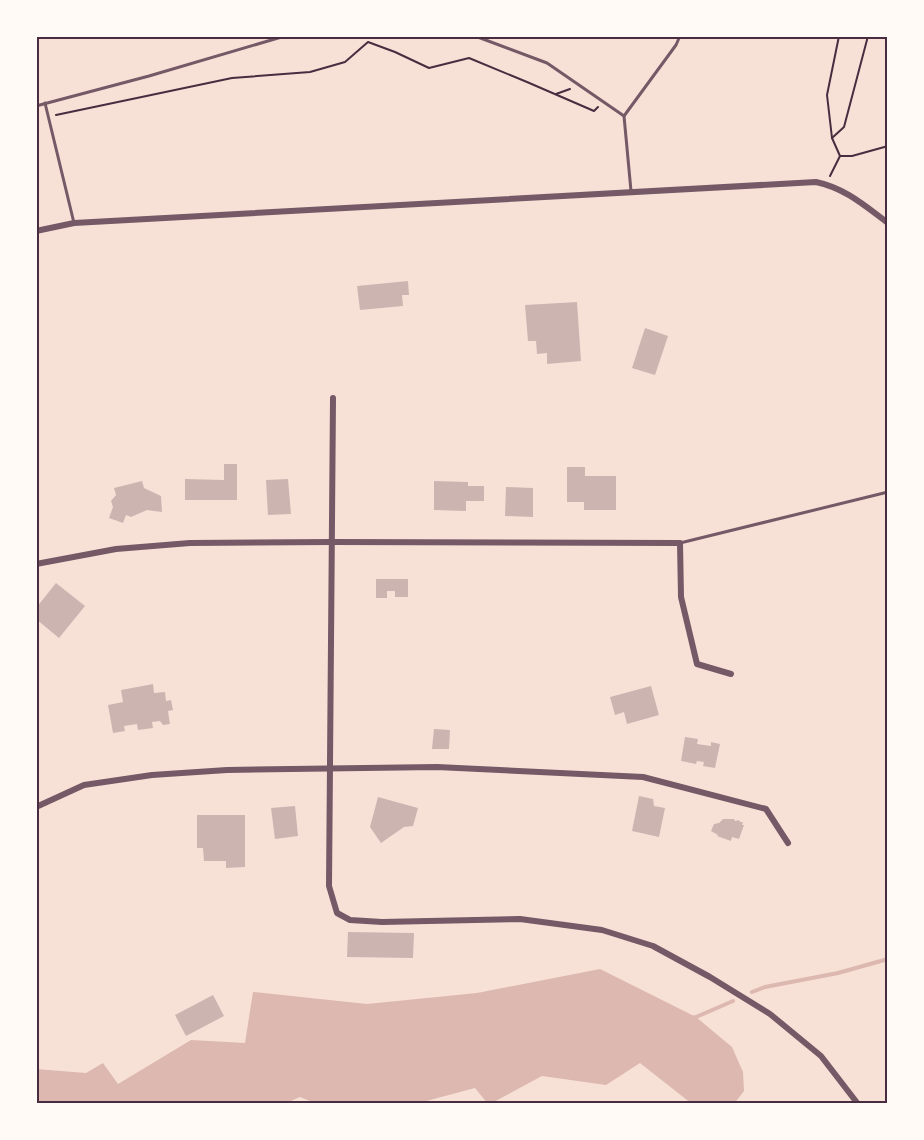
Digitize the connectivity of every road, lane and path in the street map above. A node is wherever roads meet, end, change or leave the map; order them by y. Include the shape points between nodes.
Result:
1 (285, 36) edge
2 (475, 36) edge
3 (680, 36) edge
4 (839, 36) edge
5 (868, 36) edge
6 (579, 85) junction
7 (556, 94) junction
8 (45, 103) junction
9 (36, 106) edge
10 (594, 111) dead end
11 (624, 116) junction
12 (49, 117) junction
13 (832, 138) junction
14 (888, 146) edge
15 (840, 156) junction
16 (826, 184) junction
17 (631, 192) junction
18 (74, 223) junction
19 (888, 223) edge
20 (36, 231) edge
21 (333, 398) dead end
22 (888, 492) edge
23 (332, 542) junction
24 (680, 543) junction
25 (36, 564) edge
26 (731, 674) dead end
27 (330, 768) junction
28 (36, 807) edge
29 (788, 843) dead end
30 (858, 1104) edge

1 - 8 lane
2 - 6 lane via 547,63
3 - 11 lane
4 - 13 path via 827,95
5 - 13 path via 844,127
6 - 7 path
6 - 11 lane
7 - 10 path
7 - 12 path via 469,58 429,68 368,42 345,62 310,72 232,78
8 - 9 lane
8 - 12 lane
11 - 17 lane
12 - 18 lane
13 - 15 path
14 - 15 path
15 - 16 path
16 - 17 street
16 - 19 street via 843,190
17 - 18 street
18 - 20 street
21 - 23 street
22 - 24 lane
23 - 24 street
23 - 25 street via 190,543 116,549
23 - 27 street
24 - 26 street via 681,597 697,664
27 - 28 street via 152,775 84,785
27 - 29 street via 437,767 643,777 766,809
27 - 30 street via 329,886 337,912 350,920 382,922 520,919 602,930 653,946 771,1014 821,1056

